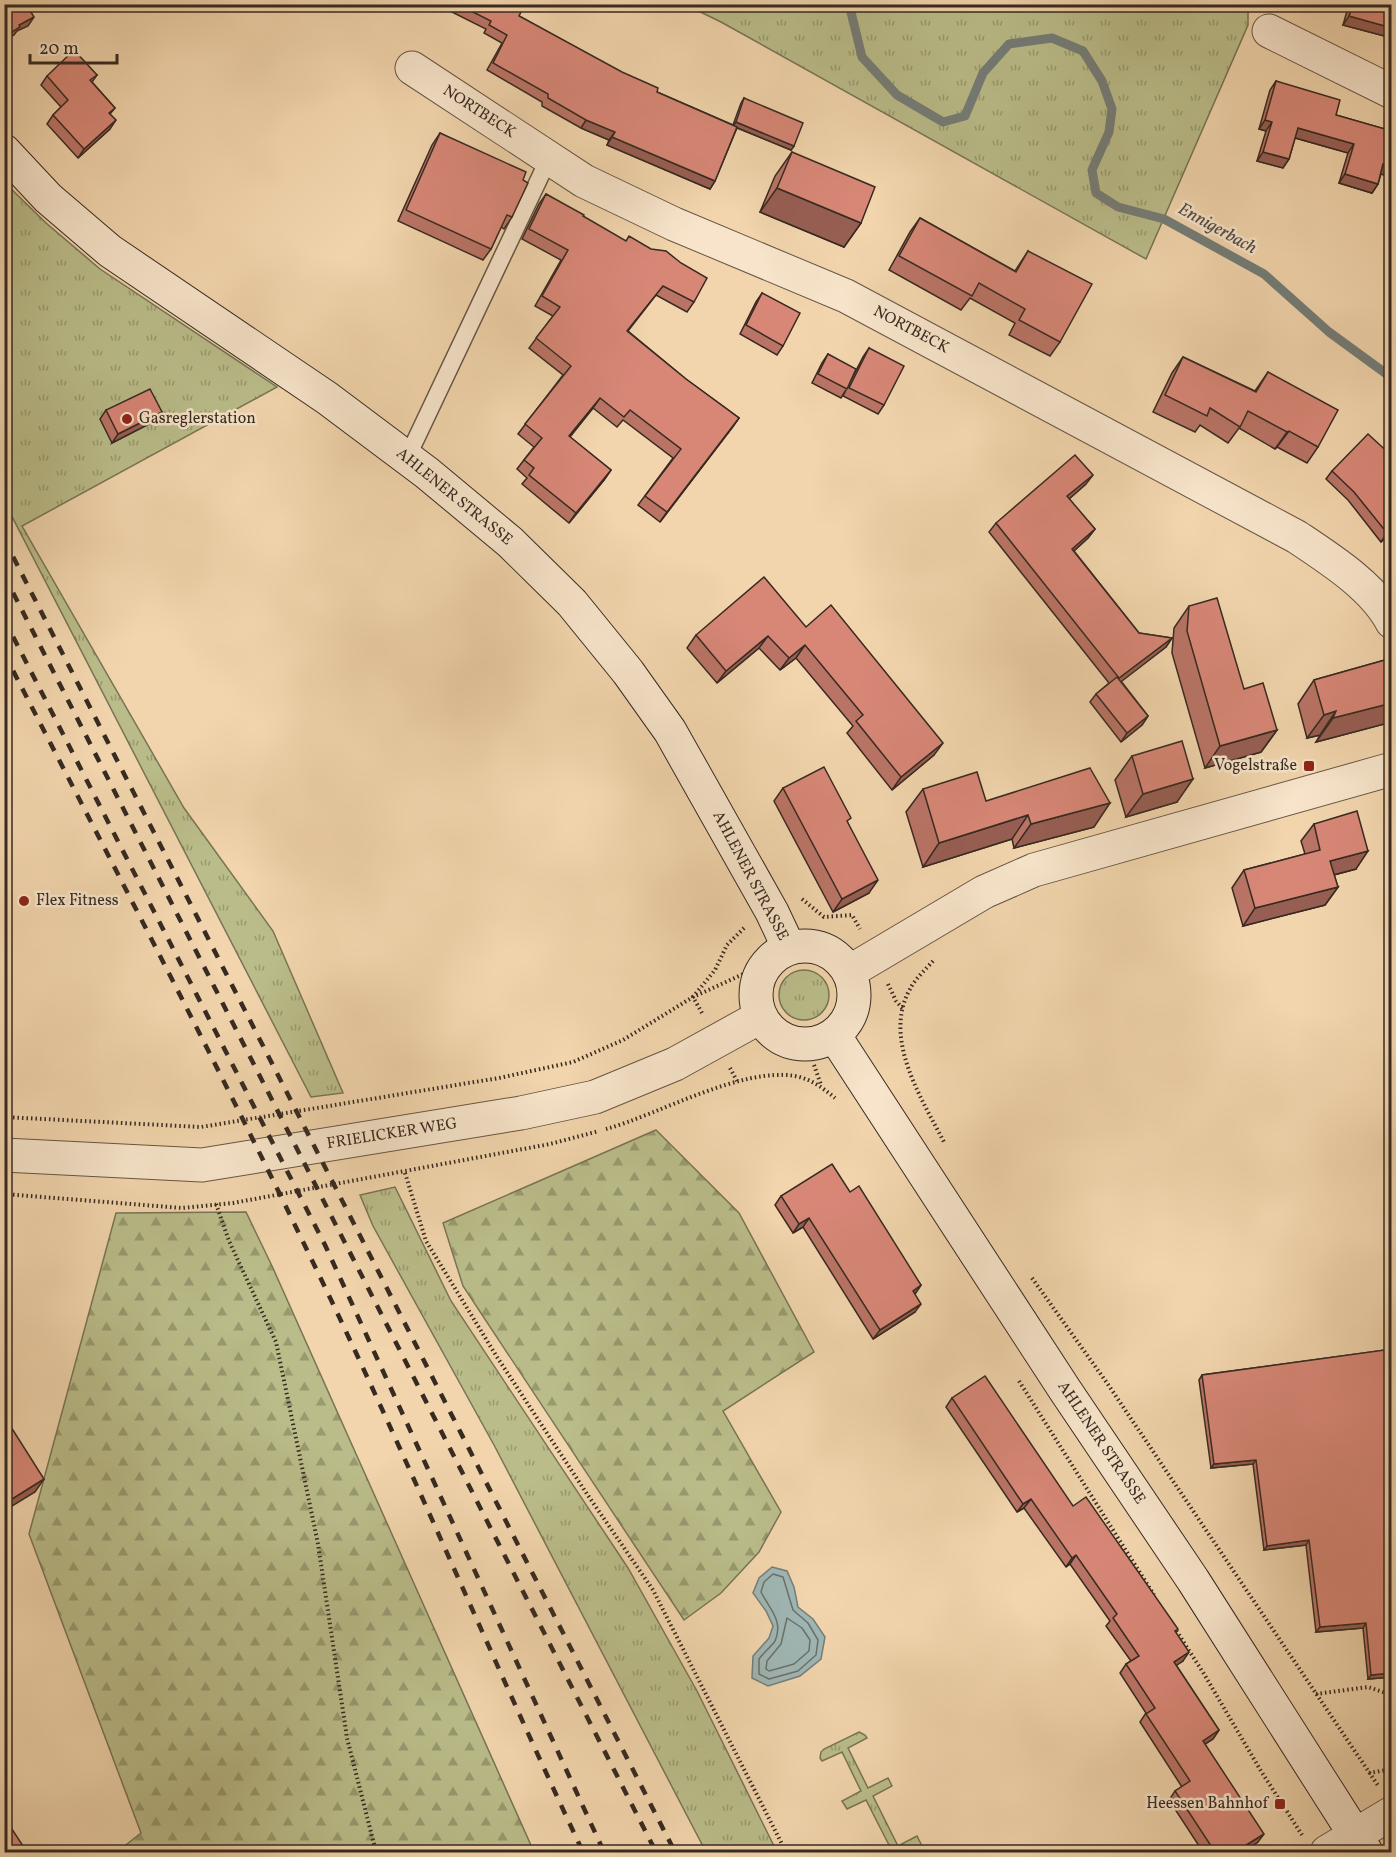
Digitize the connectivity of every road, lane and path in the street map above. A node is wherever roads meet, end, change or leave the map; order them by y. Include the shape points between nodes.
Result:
1 (1269, 30) dead end
2 (412, 68) dead end
3 (1392, 92) edge
4 (4, 151) edge
5 (549, 158) junction
6 (407, 458) junction
7 (1392, 622) edge
8 (1392, 769) edge
9 (778, 956) junction
10 (849, 972) junction
11 (903, 1009) dead end
12 (760, 1017) junction
13 (834, 1035) junction
14 (737, 1081) dead end
15 (837, 1099) dead end
16 (4, 1117) edge
17 (950, 1154) dead end
18 (4, 1155) edge
19 (405, 1172) dead end
20 (216, 1204) dead end
21 (1030, 1275) dead end
22 (1014, 1374) dead end
23 (1160, 1604) edge
24 (1173, 1624) edge
25 (1316, 1694) junction
26 (1392, 1695) edge
27 (1392, 1769) edge
28 (1369, 1773) junction
29 (1386, 1801) edge
30 (1360, 1845) edge
31 (1317, 1846) edge
32 (376, 1852) edge
33 (786, 1852) edge

1 - 3 street
2 - 5 street, NORTBECK
4 - 6 street, AHLENER STRASSE via 48,198 110,251 327,398
5 - 6 lane
5 - 7 street, NORTBECK via 584,181 674,224 846,296 1298,537 1336,563 1372,596
6 - 9 street, AHLENER STRASSE via 518,550 572,603 628,672 670,731 772,912
8 - 10 street via 1034,870 984,892
9 - 10 street via 803,946 817,947 830,952
9 - 12 street via 759,976 756,1004
9 - 16 path via 693,997 623,1040 573,1062 499,1078 201,1127
10 - 13 street via 854,1000 844,1026
11 - 17 path via 900,1045
12 - 13 street via 780,1038 793,1043 807,1045
12 - 18 street, FRIELICKER WEG via 675,1064 595,1096 521,1113 202,1165
13 - 30 street, AHLENER STRASSE via 1193,1580
14 - 15 path via 770,1075 796,1076 821,1085
19 - 33 path via 426,1240 586,1494 654,1590
20 - 32 path via 276,1342 318,1544 347,1738
21 - 25 path
22 - 23 path
24 - 31 path via 1300,1833
25 - 26 path via 1368,1687
25 - 28 path
27 - 28 path
28 - 29 path
29 - 30 street
30 - 31 street

